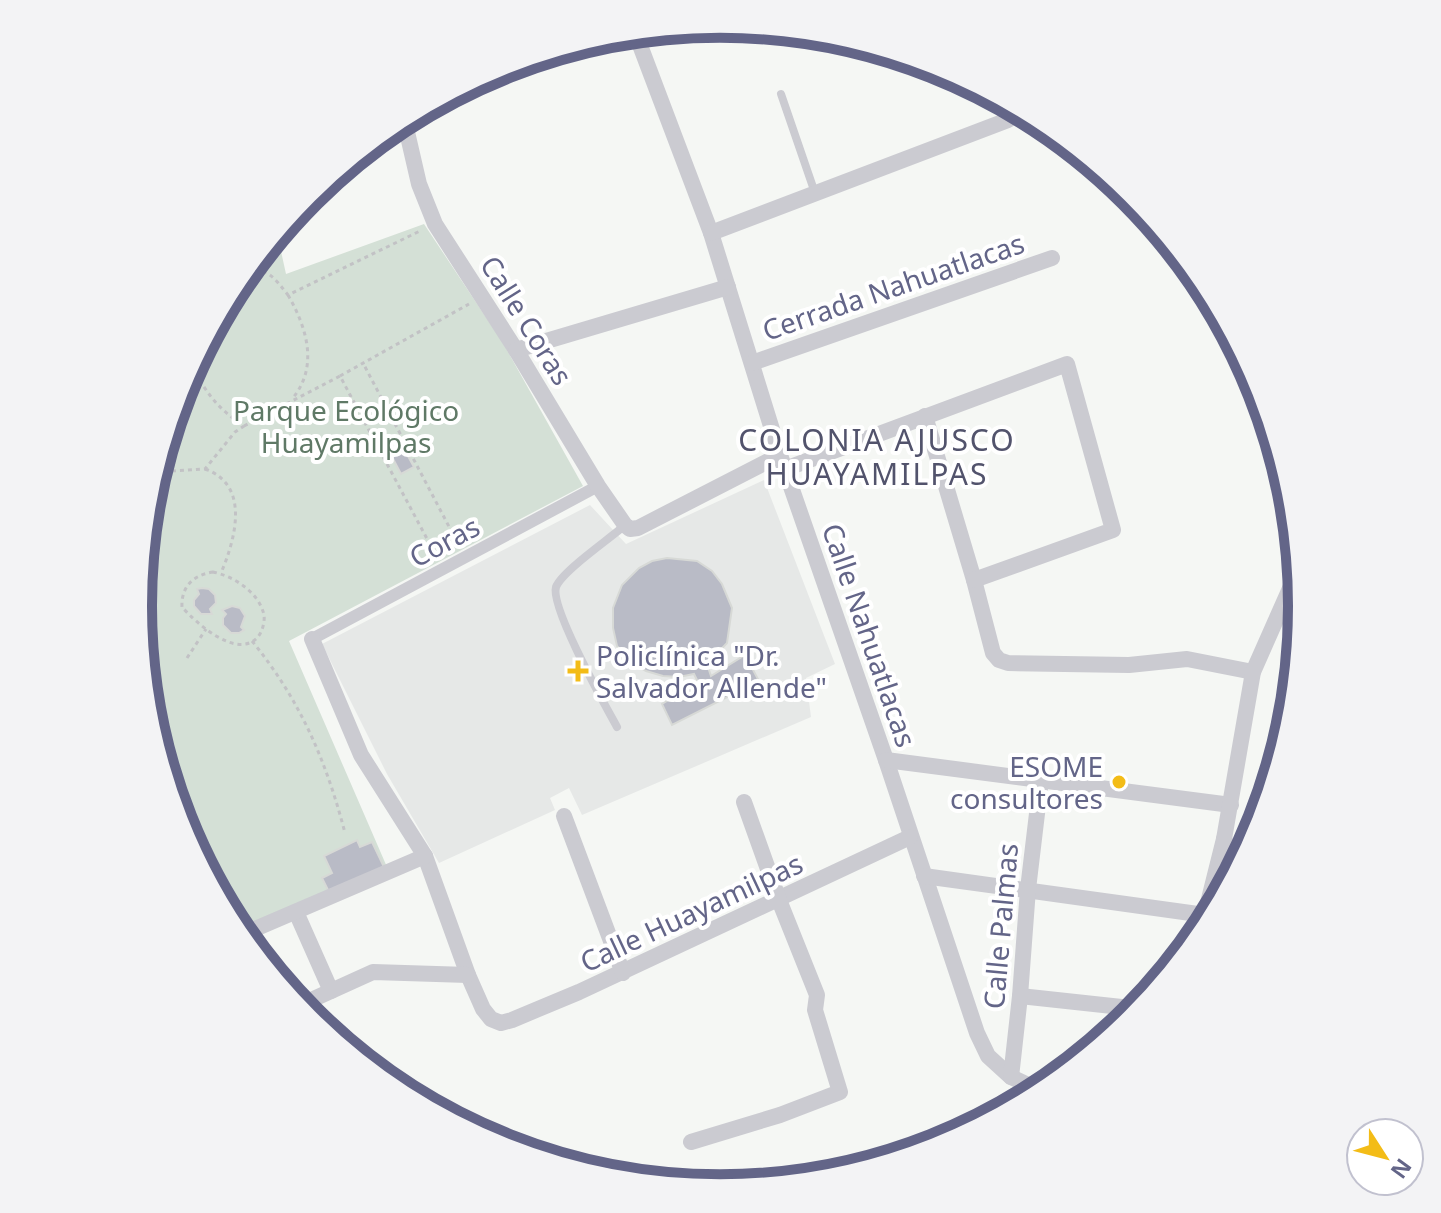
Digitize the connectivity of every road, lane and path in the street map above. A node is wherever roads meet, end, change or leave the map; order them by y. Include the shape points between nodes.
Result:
1 (640, 44) edge
2 (781, 94) dead end
3 (1008, 120) dead end
4 (407, 133) edge
5 (816, 193) junction
6 (435, 224) junction
7 (711, 233) junction
8 (1052, 258) dead end
9 (262, 270) edge
10 (728, 287) junction
11 (288, 295) junction
12 (471, 303) dead end
13 (516, 350) junction
14 (363, 363) junction
15 (752, 363) junction
16 (340, 376) junction
17 (199, 380) edge
18 (282, 406) junction
19 (925, 416) junction
20 (244, 426) junction
21 (783, 462) junction
22 (205, 469) junction
23 (168, 471) edge
24 (598, 486) junction
25 (632, 527) junction
26 (221, 573) junction
27 (974, 580) junction
28 (1289, 591) edge
29 (206, 629) junction
30 (312, 639) joint
31 (252, 641) junction
32 (187, 658) dead end
33 (1253, 672) junction
34 (617, 727) dead end
35 (886, 760) junction
36 (1041, 780) junction
37 (744, 802) dead end
38 (1231, 805) junction
39 (564, 816) dead end
40 (345, 833) dead end
41 (910, 837) junction
42 (1224, 839) junction
43 (1232, 855) edge
44 (425, 856) junction
45 (924, 876) junction
46 (1028, 889) junction
47 (1210, 896) edge
48 (779, 900) junction
49 (296, 912) junction
50 (1198, 914) edge
51 (253, 930) edge
52 (623, 973) junction
53 (468, 975) junction
54 (331, 991) junction
55 (1020, 996) junction
56 (311, 1000) edge
57 (1123, 1007) edge
58 (1011, 1077) junction
59 (1027, 1085) edge
60 (691, 1142) dead end

1 - 7 street, Calle Nahuatlacas
2 - 5 lane
3 - 5 street
4 - 6 street, Calle Coras
5 - 7 street
6 - 11 path
6 - 13 street, Calle Coras
7 - 10 street, Calle Nahuatlacas
8 - 15 street, Cerrada Nahuatlacas
9 - 11 path
10 - 13 street
10 - 15 street, Calle Nahuatlacas
11 - 18 path via 309,354 301,388
12 - 14 path
13 - 24 street, Calle Coras
14 - 16 path
14 - 16 path via 455,538 433,550
15 - 21 street, Calle Nahuatlacas
16 - 18 path
17 - 20 path via 218,407
18 - 20 path
19 - 21 street
19 - 27 street
19 - 27 street via 1067,364 1113,530
20 - 22 path
21 - 25 street
21 - 35 street, Calle Nahuatlacas
22 - 23 path
22 - 26 path via 229,487 235,506 231,549
24 - 25 street, Calle Coras
24 - 30 street, Coras
25 - 34 lane via 564,575 556,587 581,660
26 - 29 path via 197,576 182,597 182,607
26 - 31 path via 247,589 264,615 263,629
27 - 33 street via 993,653 1008,663 1129,665 1187,659
28 - 33 street
29 - 31 path via 235,644
29 - 32 path
30 - 44 street via 361,755
31 - 40 path via 307,722
33 - 38 street
35 - 36 street
35 - 41 street, Calle Nahuatlacas
36 - 38 street
36 - 46 street, Calle Palmas
37 - 48 street
38 - 42 street
39 - 52 street
41 - 45 street, Calle Nahuatlacas
41 - 48 street, Calle Huayamilpas
42 - 43 street
42 - 47 street
44 - 49 street
44 - 53 street
45 - 46 street
45 - 58 street, Calle Nahuatlacas via 977,1033 988,1056
46 - 50 street
46 - 55 street, Calle Palmas
48 - 52 street, Calle Huayamilpas
48 - 60 street via 817,995 815,1010 840,1092
49 - 51 street
49 - 54 street
52 - 53 street, Calle Huayamilpas via 501,1023 483,1009
53 - 54 street via 373,972
54 - 56 street
55 - 57 street
55 - 58 street, Calle Palmas
58 - 59 street, Calle Nahuatlacas

